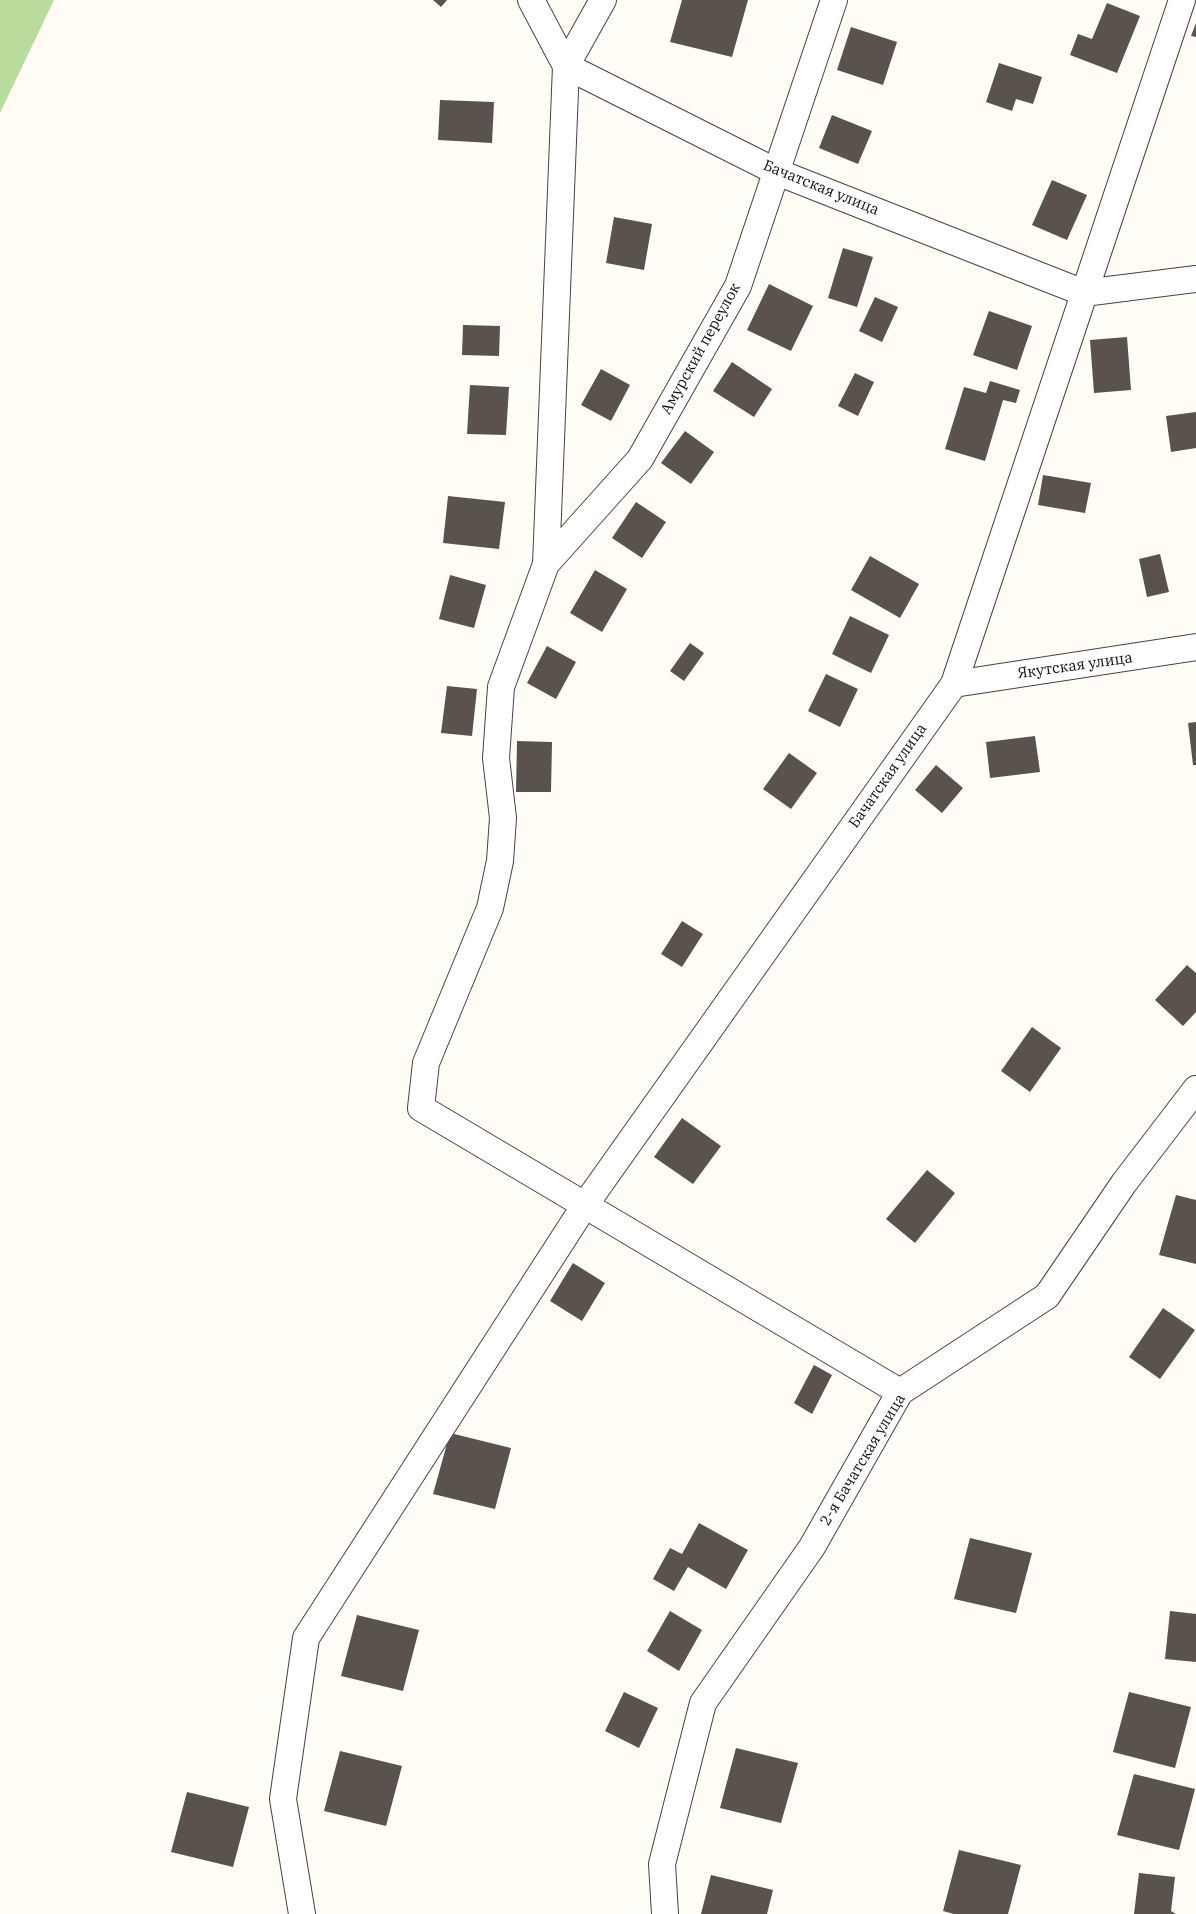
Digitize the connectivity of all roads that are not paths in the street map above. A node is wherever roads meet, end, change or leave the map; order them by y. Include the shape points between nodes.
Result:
1 (531, 0) edge
2 (603, 0) edge
3 (834, 0) edge
4 (1182, 0) edge
5 (566, 66) junction
6 (777, 172) junction
7 (1196, 279) edge
8 (1084, 293) junction
9 (546, 564) junction
10 (1196, 647) edge
11 (954, 684) junction
12 (1196, 1089) edge
13 (585, 1205) junction
14 (900, 1392) junction
15 (302, 1914) edge
16 (665, 1914) edge

1 - 5 street
2 - 5 street
3 - 6 street, Амурский переулок
4 - 8 street, Бачатская улица
5 - 6 street, Бачатская улица
5 - 9 street
6 - 8 street, Бачатская улица
6 - 9 street, Амурский переулок via 738,286 640,459
7 - 8 street, Бачатская улица
8 - 11 street, Бачатская улица
9 - 13 street via 501,687 496,758 503,818 500,861 490,908 426,1063 421,1108
10 - 11 street, Якутская улица
11 - 13 street, Бачатская улица
12 - 14 street, 2-я Бачатская улица via 1124,1183 1047,1296
13 - 14 street
13 - 15 street, Бачатская улица via 306,1638 283,1799
14 - 16 street, 2-я Бачатская улица via 812,1547 703,1703 662,1864

